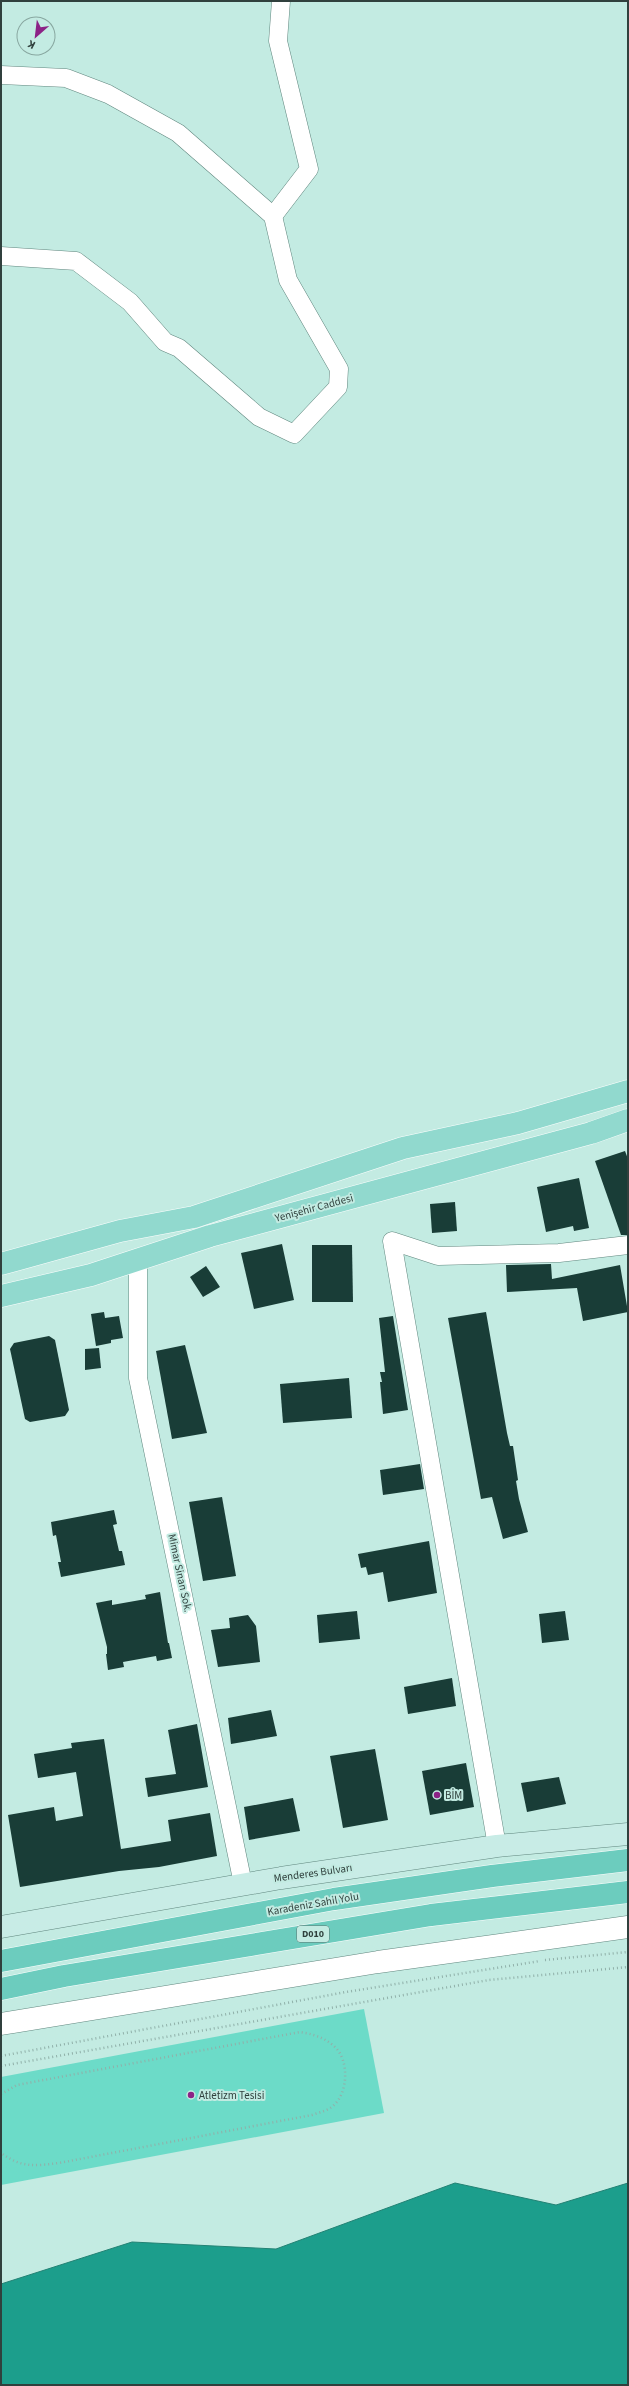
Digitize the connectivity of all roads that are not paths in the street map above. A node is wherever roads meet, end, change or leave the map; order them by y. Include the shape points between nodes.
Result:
1 (281, 1) edge
2 (1, 75) edge
3 (273, 216) junction
4 (1, 256) edge
5 (628, 1091) edge
6 (628, 1120) edge
7 (628, 1245) edge
8 (138, 1260) junction
9 (1, 1264) edge
10 (1, 1296) edge
11 (628, 1834) edge
12 (497, 1846) junction
13 (628, 1860) edge
14 (243, 1884) junction
15 (628, 1892) edge
16 (1, 1927) edge
17 (628, 1927) edge
18 (1, 1961) edge
19 (1, 1989) edge
20 (1, 2024) edge

1 - 3 street via 278,41 309,169
2 - 3 street via 66,78 108,94 178,134
3 - 4 street via 288,280 339,368 338,387 294,434 259,417 179,348 165,342 130,302 76,261
5 - 9 main road via 518,1123 404,1148 194,1217 120,1231
6 - 8 main road, Yenişehir Caddesi via 591,1133 210,1236
7 - 12 street via 560,1252 438,1256 392,1241
8 - 10 main road, Yenişehir Caddesi via 91,1275
8 - 14 street, Mimar Sinan Sok. via 138,1378
11 - 12 main road, Menderes Bulvarı
12 - 14 main road, Menderes Bulvarı
13 - 18 highway, Karadeniz Sahil Yolu via 492,1876 334,1899
14 - 16 main road, Menderes Bulvarı
15 - 19 highway, D010 via 416,1917 64,1976
17 - 20 street via 378,1962

